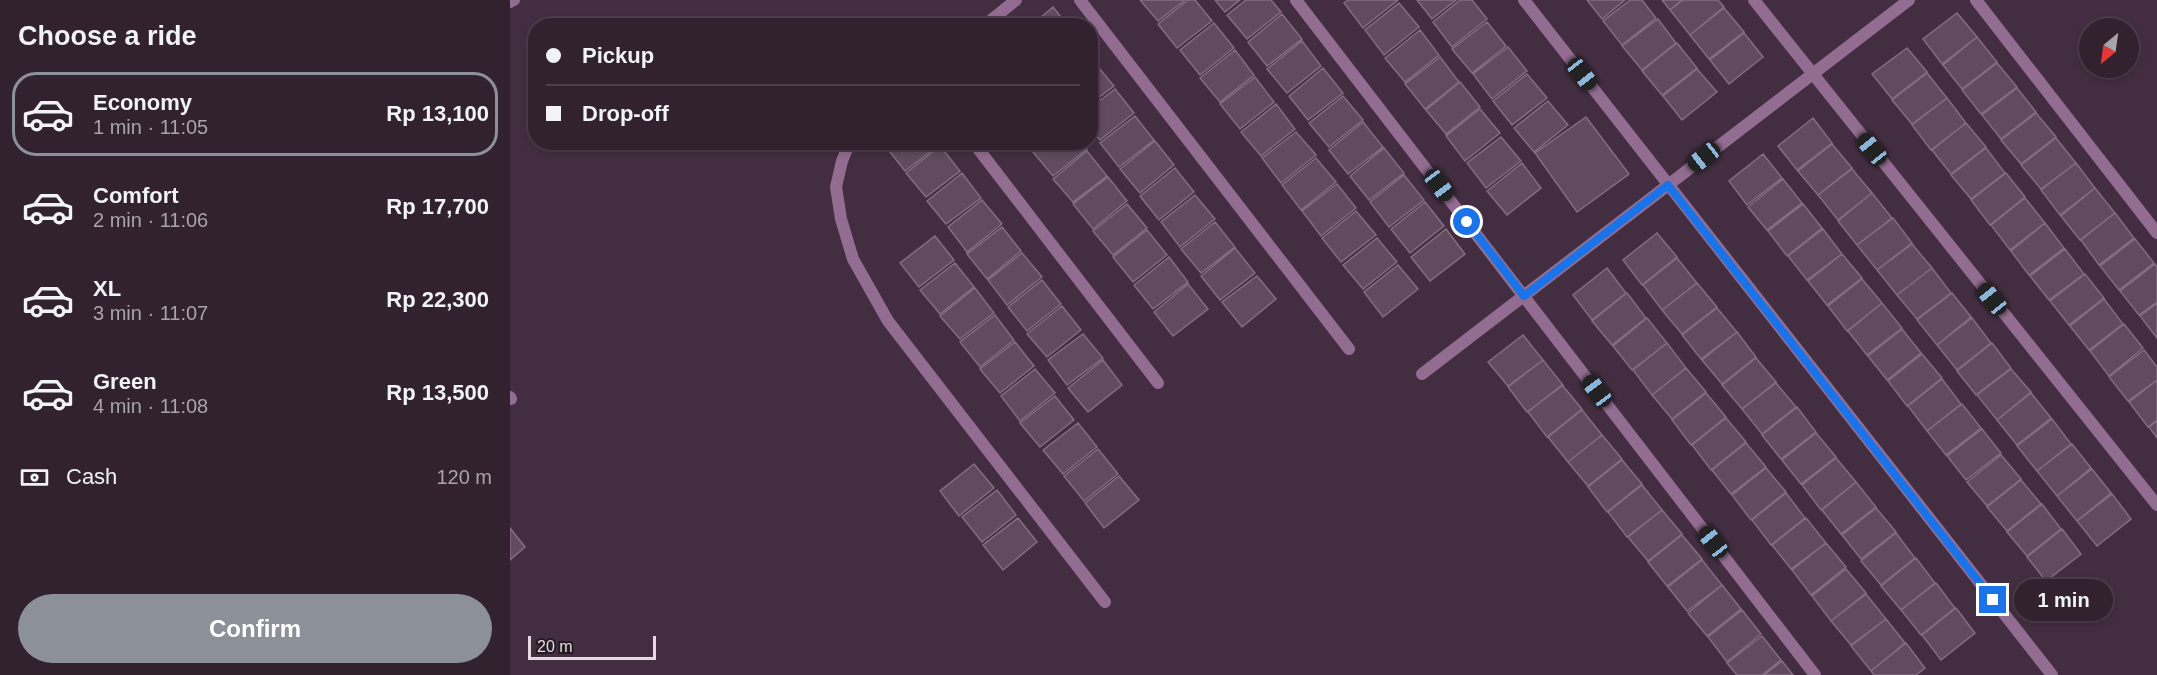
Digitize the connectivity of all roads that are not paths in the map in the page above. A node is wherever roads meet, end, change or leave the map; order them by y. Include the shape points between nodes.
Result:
1 (514, 0) edge
2 (1016, 0) edge
3 (1080, 0) edge
4 (1296, 0) edge
5 (1524, 0) edge
6 (1754, 0) edge
7 (1909, 0) edge
8 (1976, 0) edge
9 (510, 2) edge
10 (994, 18) edge
11 (1094, 18) edge
12 (1098, 23) edge
13 (1812, 74) junction
14 (847, 150) edge
15 (979, 150) edge
16 (1668, 185) junction
17 (2157, 233) edge
18 (1524, 296) junction
19 (1349, 350) dead end
20 (1422, 374) dead end
21 (1158, 383) dead end
22 (2157, 505) edge
23 (1105, 602) dead end
24 (1815, 675) edge
25 (2052, 675) edge

1 - 9 street
2 - 10 street
3 - 11 street
4 - 18 street
5 - 16 street
6 - 13 street
7 - 13 street
8 - 17 street
12 - 19 street
13 - 16 street
13 - 22 street
14 - 23 street via 836,187 841,219 853,259 888,321
15 - 21 street
16 - 18 street
16 - 25 street
18 - 20 street
18 - 24 street

